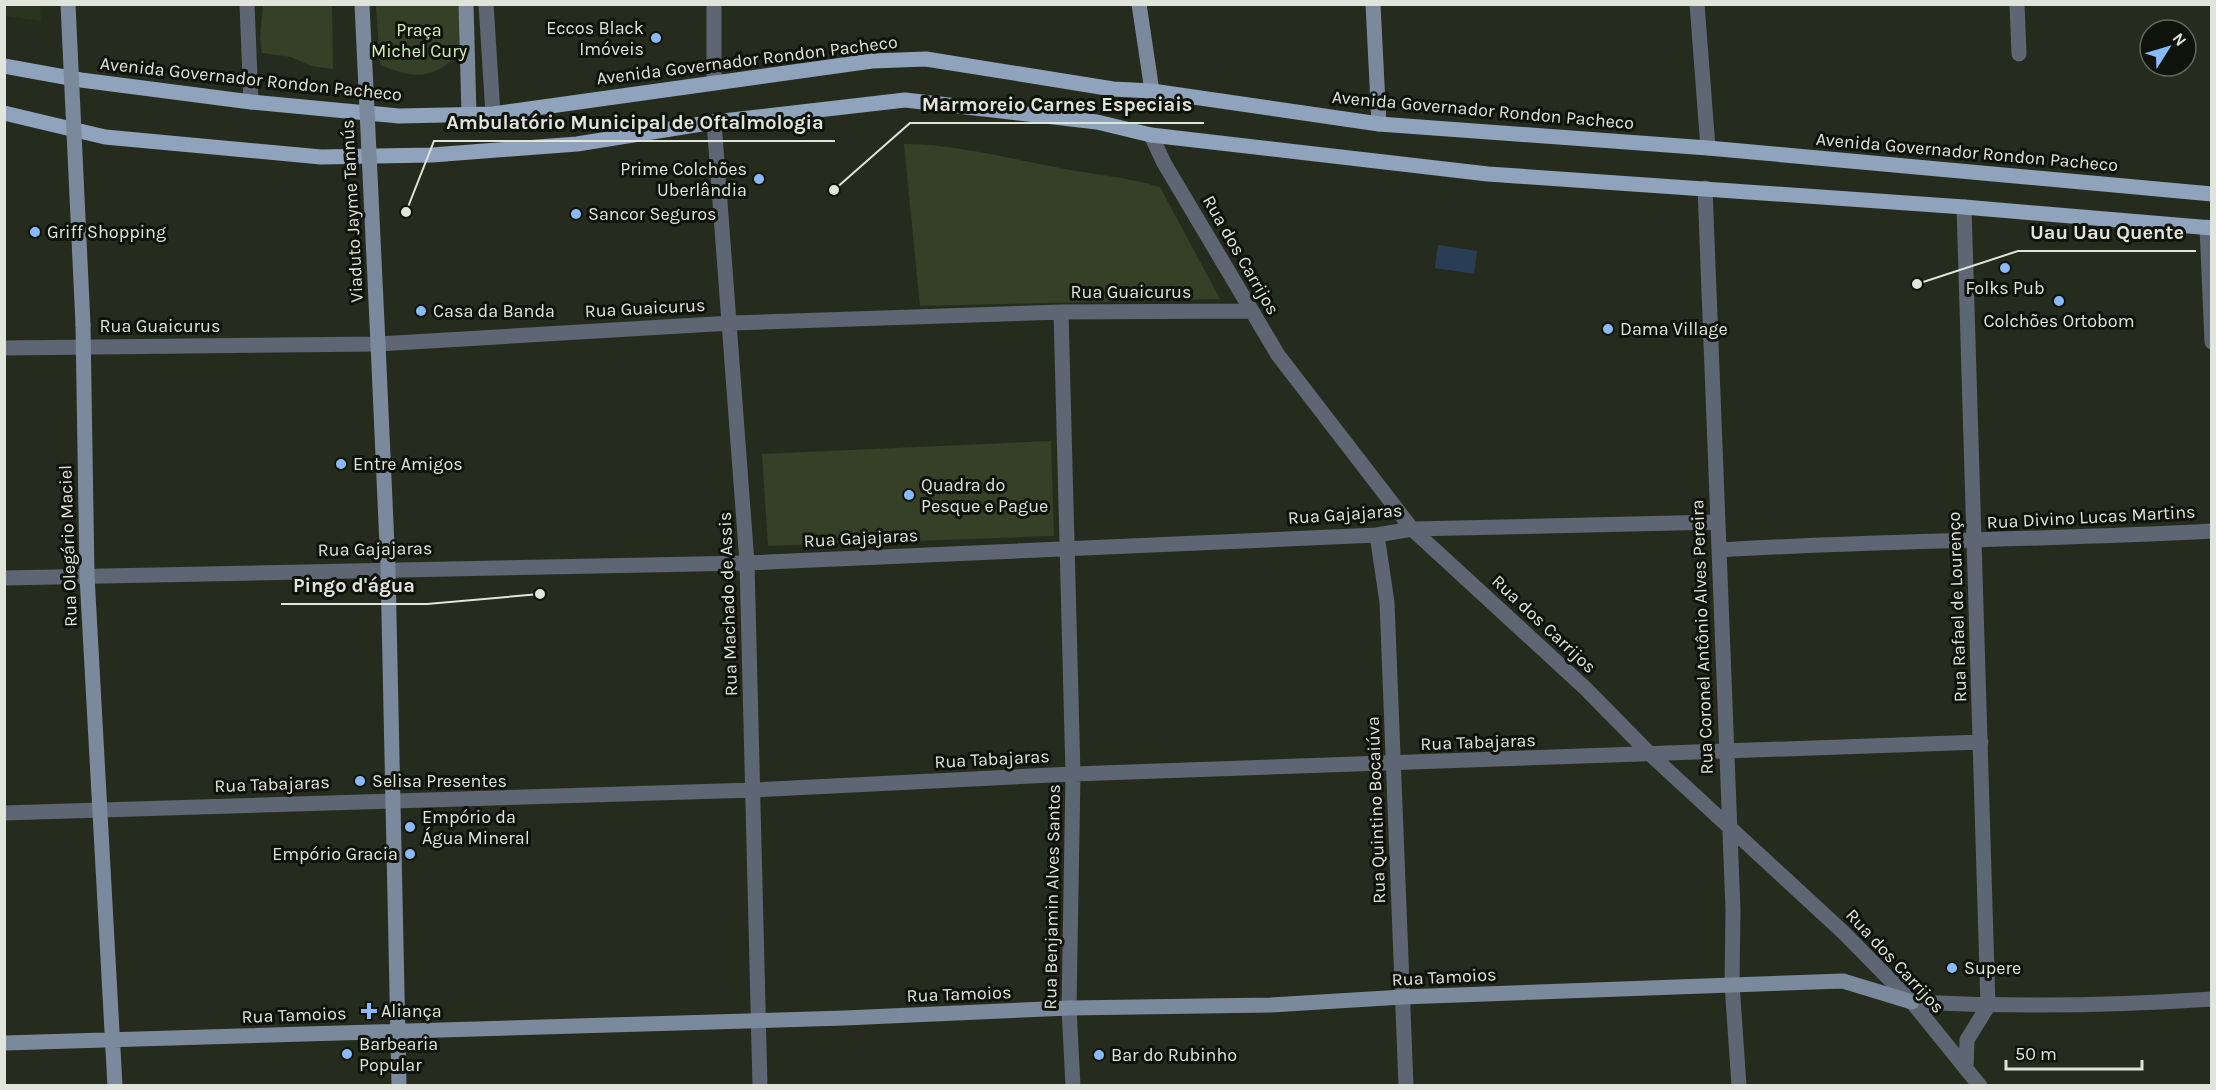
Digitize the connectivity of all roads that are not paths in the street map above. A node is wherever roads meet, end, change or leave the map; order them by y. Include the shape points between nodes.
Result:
1 (68, 4) edge
2 (247, 4) edge
3 (362, 4) edge
4 (466, 4) edge
5 (486, 4) edge
6 (714, 4) edge
7 (1139, 4) edge
8 (1373, 4) edge
9 (1696, 4) edge
10 (2017, 4) edge
11 (2019, 54) dead end
12 (4, 66) edge
13 (714, 83) junction
14 (1152, 91) junction
15 (250, 102) junction
16 (4, 113) edge
17 (493, 114) junction
18 (469, 115) junction
19 (714, 122) junction
20 (1379, 124) junction
21 (1151, 135) junction
22 (1708, 148) junction
23 (1705, 188) junction
24 (2211, 194) edge
25 (1964, 207) junction
26 (2209, 228) edge
27 (1061, 312) junction
28 (1251, 312) junction
29 (730, 323) junction
30 (2211, 342) edge
31 (378, 344) junction
32 (83, 346) junction
33 (4, 348) edge
34 (1718, 522) junction
35 (1412, 529) junction
36 (2211, 531) edge
37 (1377, 535) junction
38 (1975, 542) junction
39 (1066, 547) junction
40 (1720, 550) junction
41 (747, 563) junction
42 (388, 568) junction
43 (87, 576) junction
44 (4, 578) edge
45 (1981, 742) junction
46 (1725, 749) junction
47 (1650, 754) junction
48 (1395, 765) junction
49 (1073, 774) junction
50 (754, 790) junction
51 (394, 800) junction
52 (98, 810) junction
53 (4, 813) edge
54 (1728, 826) junction
55 (1732, 984) junction
56 (1403, 998) junction
57 (2211, 999) edge
58 (1911, 1002) junction
59 (1988, 1006) junction
60 (1069, 1008) junction
61 (758, 1020) junction
62 (396, 1031) junction
63 (112, 1040) junction
64 (4, 1043) edge
65 (1966, 1069) junction
66 (115, 1086) edge
67 (399, 1086) edge
68 (760, 1086) edge
69 (1073, 1086) edge
70 (1406, 1086) edge
71 (1739, 1086) edge
72 (1980, 1086) edge

1 - 32 street, Rua Olegário Maciel, bridge
2 - 15 street
3 - 31 street, Viaduto Jayme Tannús, bridge
4 - 18 street
5 - 17 street
6 - 13 street
7 - 14 street
8 - 20 street
9 - 22 street
10 - 11 street
12 - 15 main road, Avenida Governador Rondon Pacheco
13 - 14 main road, Avenida Governador Rondon Pacheco via 910,58 1113,89
13 - 17 main road, Avenida Governador Rondon Pacheco
14 - 20 main road, Avenida Governador Rondon Pacheco
15 - 18 main road, Avenida Governador Rondon Pacheco via 399,116
16 - 19 main road via 105,137 321,157 432,155 577,144
17 - 18 main road, Avenida Governador Rondon Pacheco
19 - 21 main road via 912,100 1097,122
19 - 29 street, Rua Machado de Assis
20 - 22 main road, Avenida Governador Rondon Pacheco
21 - 23 main road via 1488,174
21 - 28 street, Rua dos Carrijos
22 - 24 main road, Avenida Governador Rondon Pacheco
23 - 25 main road
23 - 34 street, Rua Coronel Antônio Alves Pereira
25 - 26 main road
25 - 38 street, Rua Rafael de Lourenço
26 - 30 street
27 - 28 street, Rua Guaicurus
27 - 29 street, Rua Guaicurus
27 - 39 street, Rua Benjamin Alves Santos
28 - 35 street, Rua dos Carrijos via 1278,355
29 - 31 street, Rua Guaicurus
29 - 41 street, Rua Machado de Assis
31 - 32 street, Rua Guaicurus
31 - 42 street, Viaduto Jayme Tannús
32 - 33 street, Rua Guaicurus
32 - 43 street, Rua Olegário Maciel
34 - 35 street, Rua Gajajaras
34 - 40 street, Rua Coronel Antônio Alves Pereira
35 - 37 street, Rua Gajajaras
35 - 47 street, Rua dos Carrijos via 1585,688
36 - 38 street, Rua Divino Lucas Martins
37 - 39 street, Rua Gajajaras
37 - 48 street, Rua Quintino Bocaiúva via 1387,602
38 - 40 street, Rua Divino Lucas Martins via 1843,543
38 - 45 street, Rua Rafael de Lourenço
39 - 41 street, Rua Gajajaras
39 - 49 street, Rua Benjamin Alves Santos
40 - 46 street, Rua Coronel Antônio Alves Pereira
41 - 42 street, Rua Gajajaras
41 - 50 street, Rua Machado de Assis
42 - 43 street, Rua Gajajaras
42 - 51 street, Viaduto Jayme Tannús
43 - 44 street, Rua Gajajaras
43 - 52 street, Rua Olegário Maciel
45 - 46 street, Rua Tabajaras
45 - 59 street, Rua Rafael de Lourenço
46 - 47 street, Rua Tabajaras
46 - 54 street, Rua Coronel Antônio Alves Pereira
47 - 48 street, Rua Tabajaras
47 - 54 street, Rua dos Carrijos
48 - 49 street, Rua Tabajaras
48 - 56 street, Rua Quintino Bocaiúva
49 - 50 street, Rua Tabajaras
49 - 60 street, Rua Benjamin Alves Santos
50 - 51 street, Rua Tabajaras
50 - 61 street, Rua Machado de Assis
51 - 52 street, Rua Tabajaras
51 - 62 street, Viaduto Jayme Tannús
52 - 53 street, Rua Tabajaras
52 - 63 street, Rua Olegário Maciel
54 - 55 street, Rua Coronel Antônio Alves Pereira
54 - 58 street, Rua dos Carrijos via 1843,932
55 - 56 street, Rua Tamoios
55 - 58 street, Rua Tamoios via 1843,981
55 - 71 street, Rua Coronel Antônio Alves Pereira
56 - 60 street, Rua Tamoios via 1247,1006
56 - 70 street, Rua Quintino Bocaiúva
57 - 59 street
58 - 59 street
58 - 65 street, Rua dos Carrijos
59 - 65 street via 1967,1040
60 - 61 street, Rua Tamoios
60 - 69 street, Rua Benjamin Alves Santos
61 - 62 street, Rua Tamoios
61 - 68 street, Rua Machado de Assis
62 - 63 street, Rua Tamoios
62 - 67 street, Viaduto Jayme Tannús
63 - 64 street, Rua Tamoios
63 - 66 street, Rua Olegário Maciel
65 - 72 street, Rua dos Carrijos

